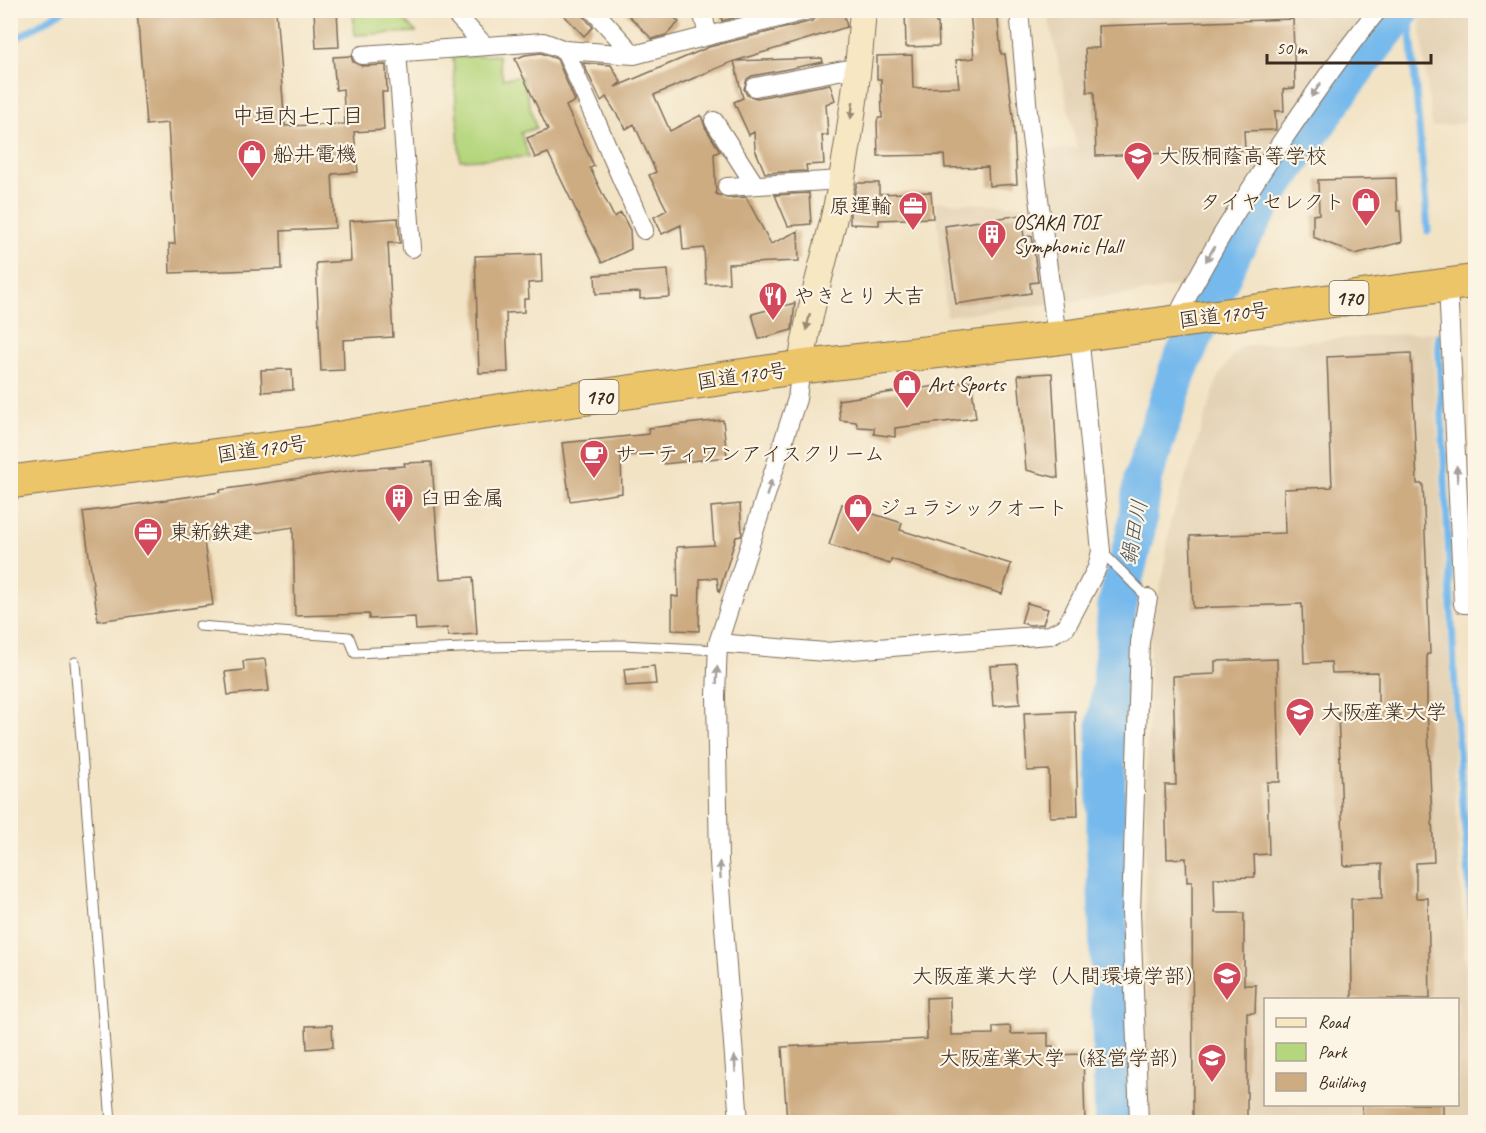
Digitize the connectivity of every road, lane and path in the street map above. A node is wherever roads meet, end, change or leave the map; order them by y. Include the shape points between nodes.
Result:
1 (452, 10) edge
2 (593, 10) edge
3 (702, 10) edge
4 (809, 10) edge
5 (863, 10) edge
6 (1020, 10) edge
7 (1378, 10) edge
8 (708, 36) junction
9 (485, 46) junction
10 (565, 50) junction
11 (397, 52) junction
12 (362, 55) dead end
13 (634, 55) junction
14 (859, 68) junction
15 (755, 87) dead end
16 (714, 121) dead end
17 (842, 180) junction
18 (755, 185) junction
19 (727, 187) dead end
20 (644, 230) dead end
21 (412, 248) dead end
22 (1469, 282) edge
23 (1182, 320) junction
24 (1068, 336) junction
25 (801, 367) junction
26 (10, 482) edge
27 (1106, 556) junction
28 (1144, 595) joint
29 (1476, 604) edge
30 (199, 626) dead end
31 (718, 647) junction
32 (75, 662) dead end
33 (111, 1122) edge
34 (739, 1122) edge
35 (1139, 1122) edge

1 - 9 street
2 - 13 street
3 - 8 street
4 - 8 street
5 - 14 street
6 - 24 street via 1028,113
7 -> 23 street via 1328,72 1214,246
8 - 13 street
9 - 10 street via 543,42
9 - 11 street
10 - 13 street
10 - 20 street
11 - 12 street
11 - 21 street
14 - 15 street
14 -> 17 street
16 - 18 street
17 - 18 street
17 -> 25 street via 804,339
18 - 19 street
22 - 23 highway, 国道170号 / 170
29 -> 22 street via 1463,604
23 - 24 highway, 国道170号 / 170
24 - 25 highway, 国道170号 / 170
24 - 27 street
25 - 26 highway, 国道170号 / 170 via 477,414 312,443
31 -> 25 street via 797,399
27 - 28 lane
27 - 31 street via 1066,627 1050,635 825,652
28 - 35 street via 1131,912
30 - 31 lane via 349,636 355,652 623,645
34 -> 31 street via 719,861
32 - 33 lane

